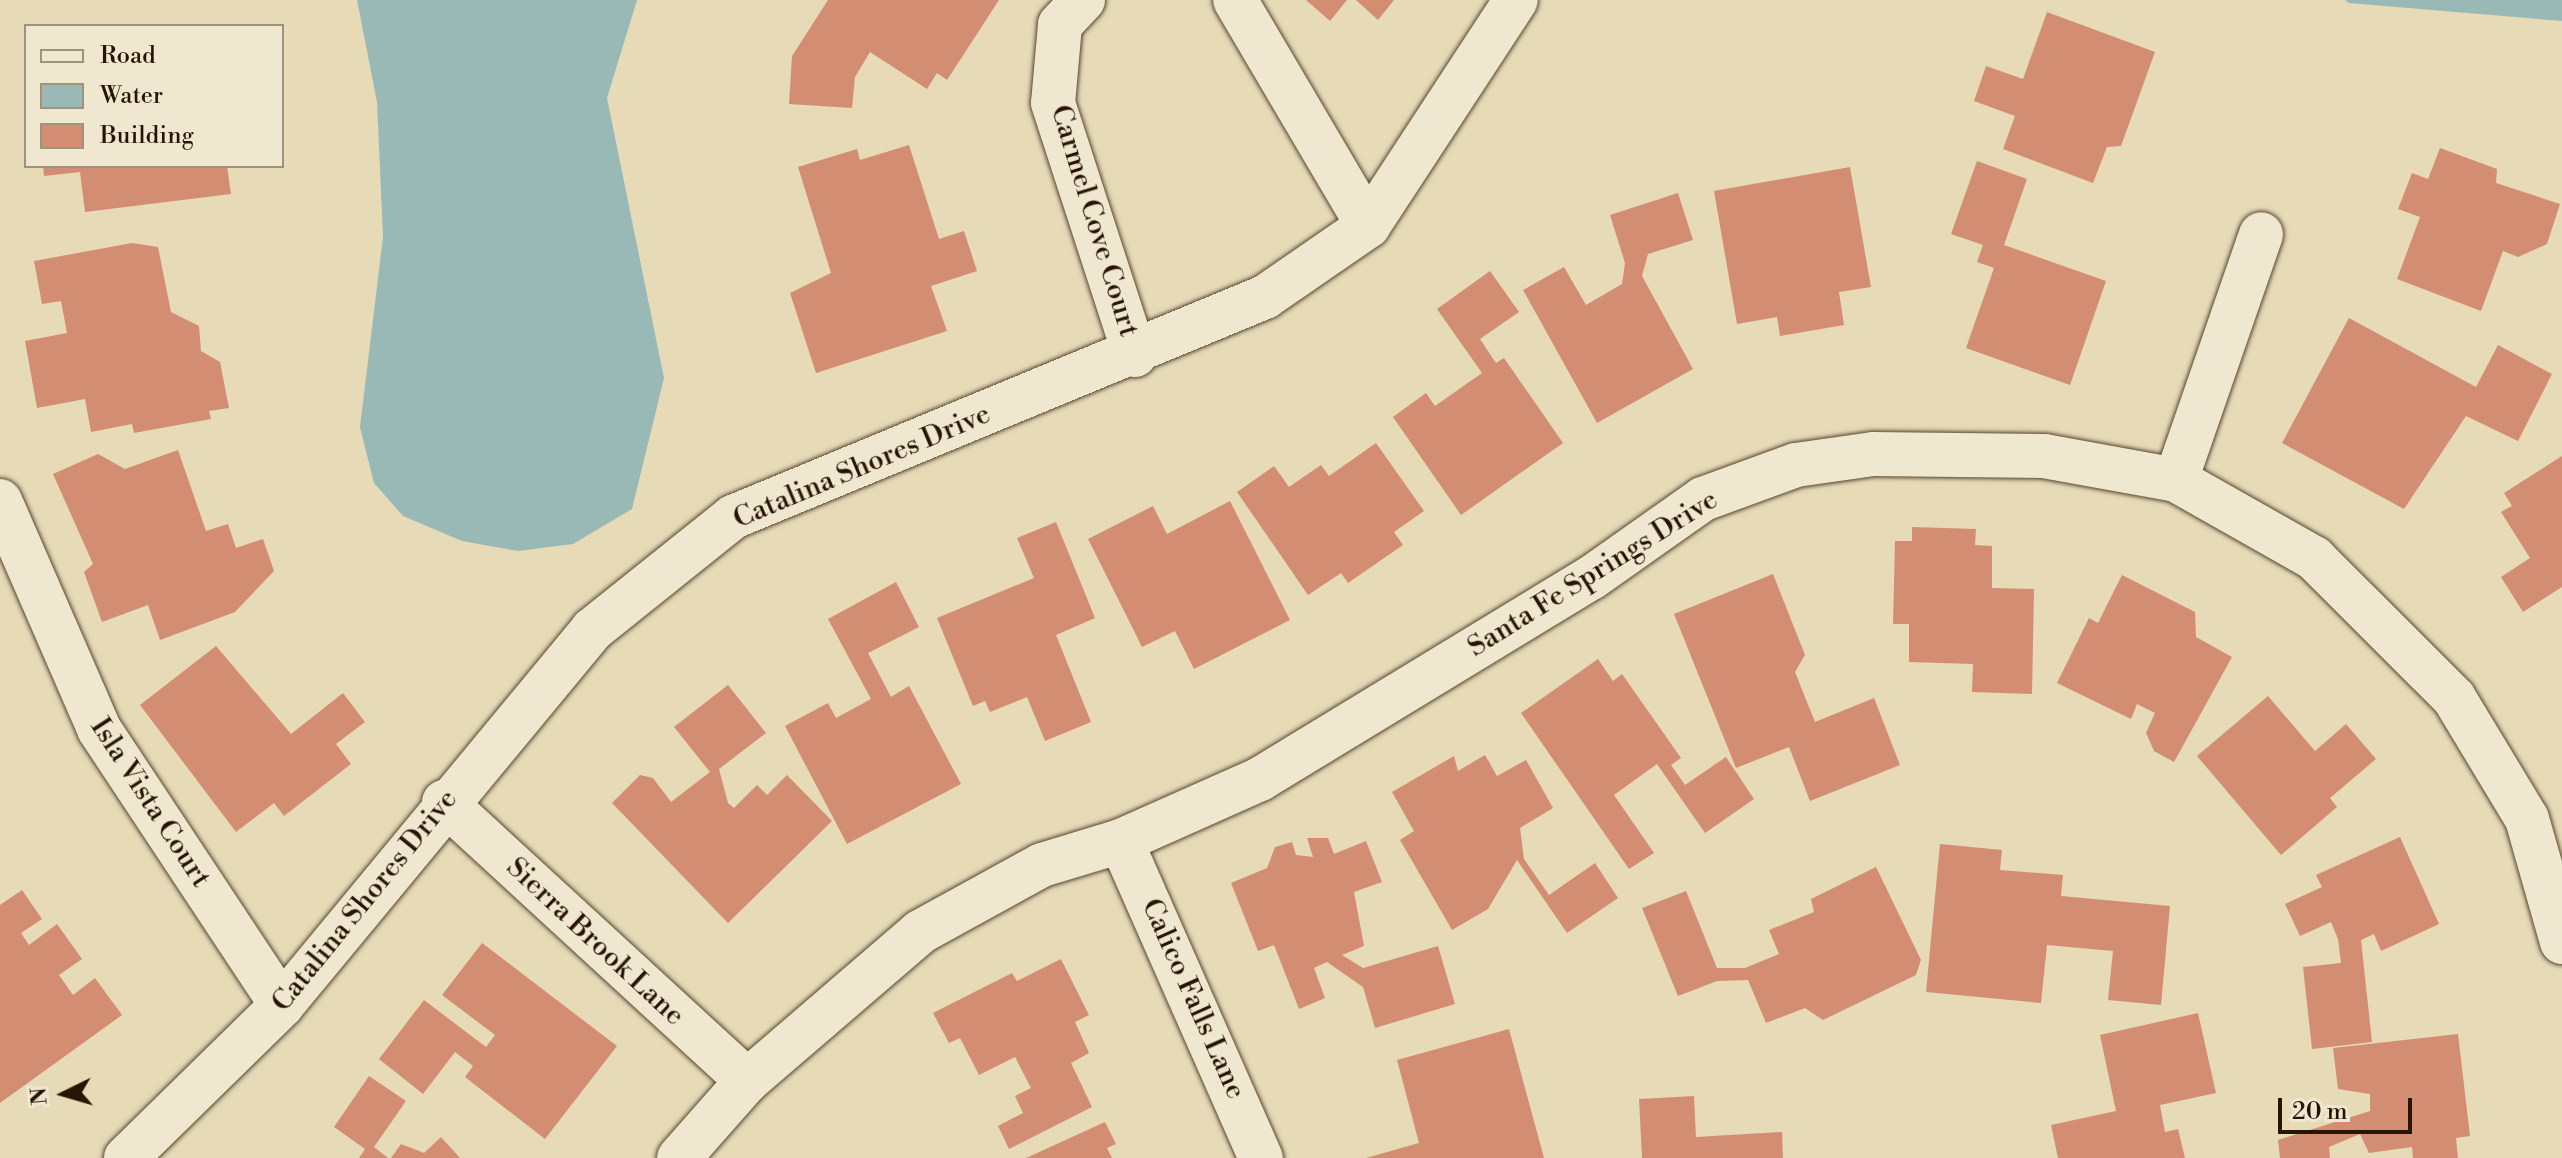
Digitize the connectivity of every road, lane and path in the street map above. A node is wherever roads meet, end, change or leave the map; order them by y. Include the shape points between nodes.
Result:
1 (1083, 0) edge
2 (1235, 0) edge
3 (1516, 0) edge
4 (1368, 226) junction
5 (2261, 234) dead end
6 (1135, 355) junction
7 (2176, 480) junction
8 (0, 501) edge
9 (444, 802) junction
10 (1121, 841) junction
11 (2562, 942) edge
12 (282, 1005) junction
13 (747, 1081) junction
14 (126, 1158) edge
15 (679, 1158) edge
16 (1261, 1158) edge

1 - 6 street, Carmel Cove Court via 1060,25 1053,103
2 - 4 street
3 - 4 street, Catalina Shores Drive
4 - 6 street, Catalina Shores Drive via 1265,297
5 - 7 street
6 - 9 street, Catalina Shores Drive via 733,517 592,630
7 - 10 street, Santa Fe Springs Drive via 2044,456 1873,454 1796,465 1703,499 1591,578 1260,779
7 - 11 street, Santa Fe Springs Drive via 2314,558 2454,698 2527,819
8 - 12 street, Isla Vista Court via 99,729
9 - 12 street, Catalina Shores Drive
9 - 13 street, Sierra Brook Lane
10 - 13 street, Santa Fe Springs Drive via 1042,865 920,932
10 - 16 street, Calico Falls Lane
12 - 14 street, Catalina Shores Drive
13 - 15 street, Santa Fe Springs Drive

